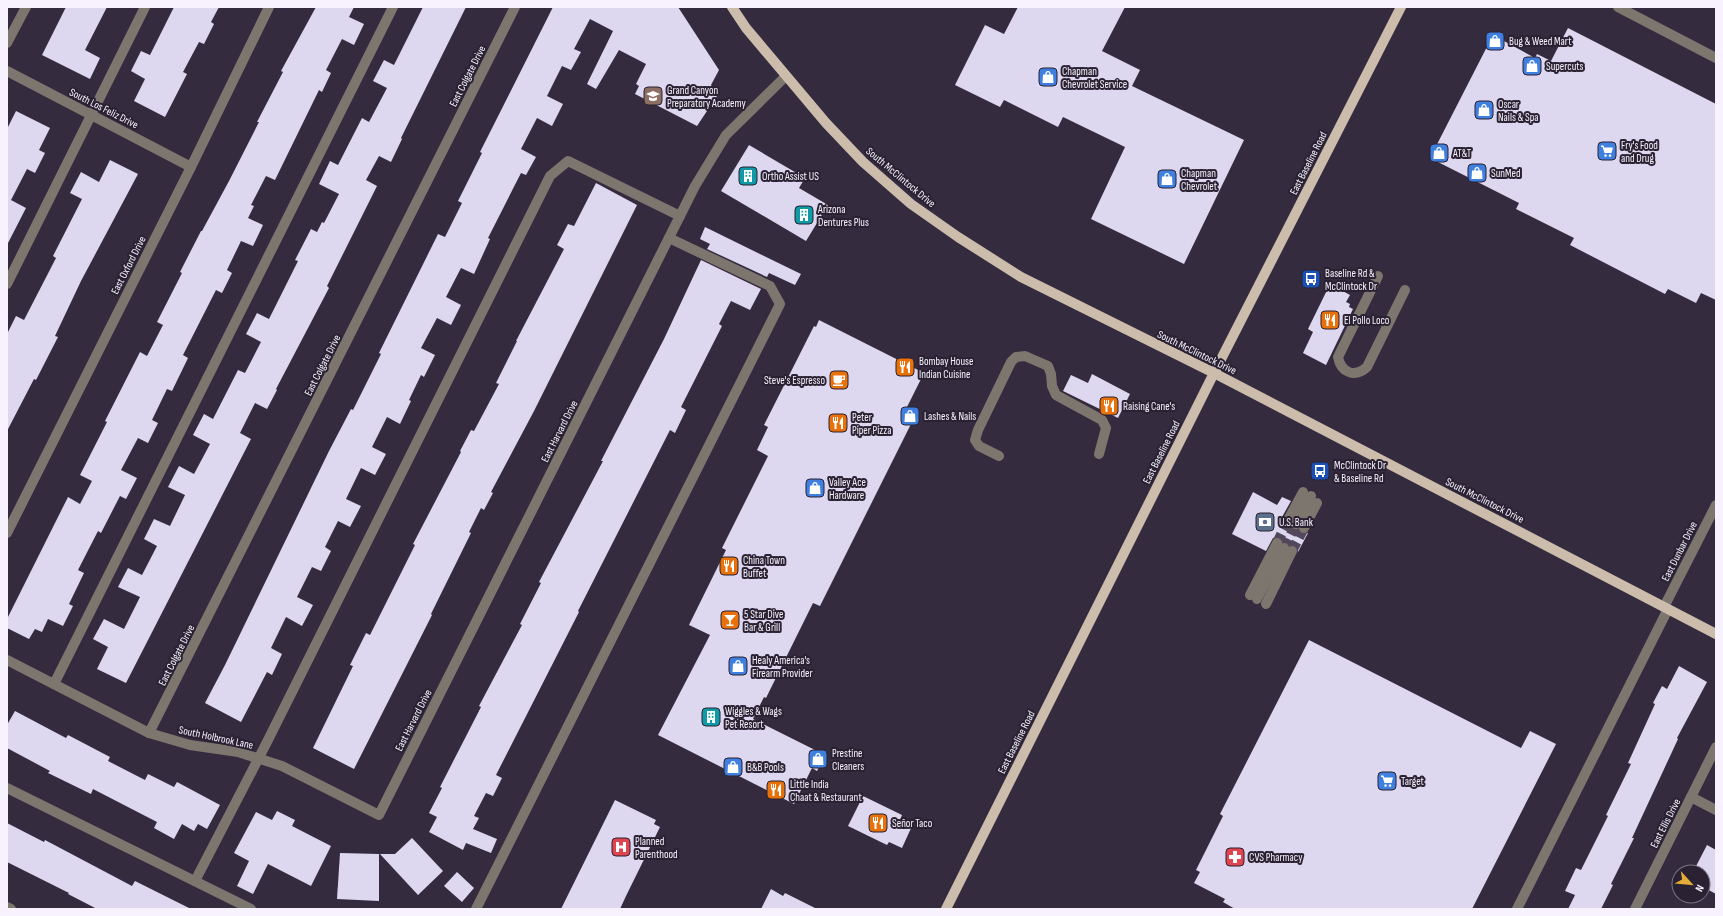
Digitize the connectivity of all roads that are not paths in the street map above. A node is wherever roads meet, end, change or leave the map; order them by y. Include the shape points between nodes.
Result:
1 (26, 7) edge
2 (145, 7) edge
3 (268, 7) edge
4 (393, 7) edge
5 (515, 7) edge
6 (732, 7) edge
7 (1401, 7) edge
8 (1618, 7) edge
9 (7, 43) edge
10 (1716, 58) edge
11 (7, 71) edge
12 (786, 76) junction
13 (91, 115) junction
14 (191, 167) junction
15 (680, 216) junction
16 (669, 238) junction
17 (1378, 276) dead end
18 (7, 284) edge
19 (1405, 290) dead end
20 (1214, 373) junction
21 (1099, 454) dead end
22 (999, 456) dead end
23 (1310, 497) joint
24 (1716, 505) edge
25 (7, 533) edge
26 (1284, 548) joint
27 (1666, 608) junction
28 (1716, 634) edge
29 (7, 660) edge
30 (54, 684) junction
31 (149, 734) junction
32 (1716, 747) edge
33 (258, 758) junction
34 (7, 788) edge
35 (1691, 797) junction
36 (1716, 810) edge
37 (379, 815) joint
38 (195, 881) junction
39 (7, 907) edge
40 (1638, 908) edge
41 (10, 909) edge
42 (251, 909) edge
43 (476, 909) edge
44 (946, 909) edge
45 (1516, 909) edge

1 - 9 street
2 - 13 street
3 - 14 street, East Oxford Drive
4 - 30 street
5 - 31 street, East Colgate Drive
6 - 12 main road, South McClintock Drive
7 - 20 main road, East Baseline Road
8 - 10 street
11 - 13 street, South Los Feliz Drive
12 - 15 street, East Harvard Drive via 726,135
12 - 20 main road, South McClintock Drive via 863,162 911,204 958,237 1021,277
13 - 14 street, South Los Feliz Drive
13 - 18 street
14 - 25 street, East Oxford Drive
15 - 16 street, East Harvard Drive
15 - 33 street via 568,160 550,176
16 - 37 street, East Harvard Drive
16 - 43 street via 770,286 780,304
17 - 19 street via 1338,357 1339,363 1348,371 1360,373 1367,367
20 - 27 main road, South McClintock Drive
20 - 44 main road, East Baseline Road
21 - 22 street via 1106,428 1102,420 1056,395 1048,366 1025,356 1016,357 1011,362 975,440 979,446
23 - 23 street via 1296,524
24 - 27 street, East Dunbar Drive
26 - 26 street via 1258,599
27 - 28 main road, South McClintock Drive
27 - 45 street, East Dunbar Drive
29 - 30 street, South Holbrook Lane
30 - 31 street, South Holbrook Lane
31 - 33 street, South Holbrook Lane
32 - 35 street, East Ellis Drive
33 - 37 street, South Holbrook Lane via 282,766
33 - 38 street
34 - 38 street
35 - 36 street
35 - 40 street, East Ellis Drive
38 - 42 street
39 - 41 street

